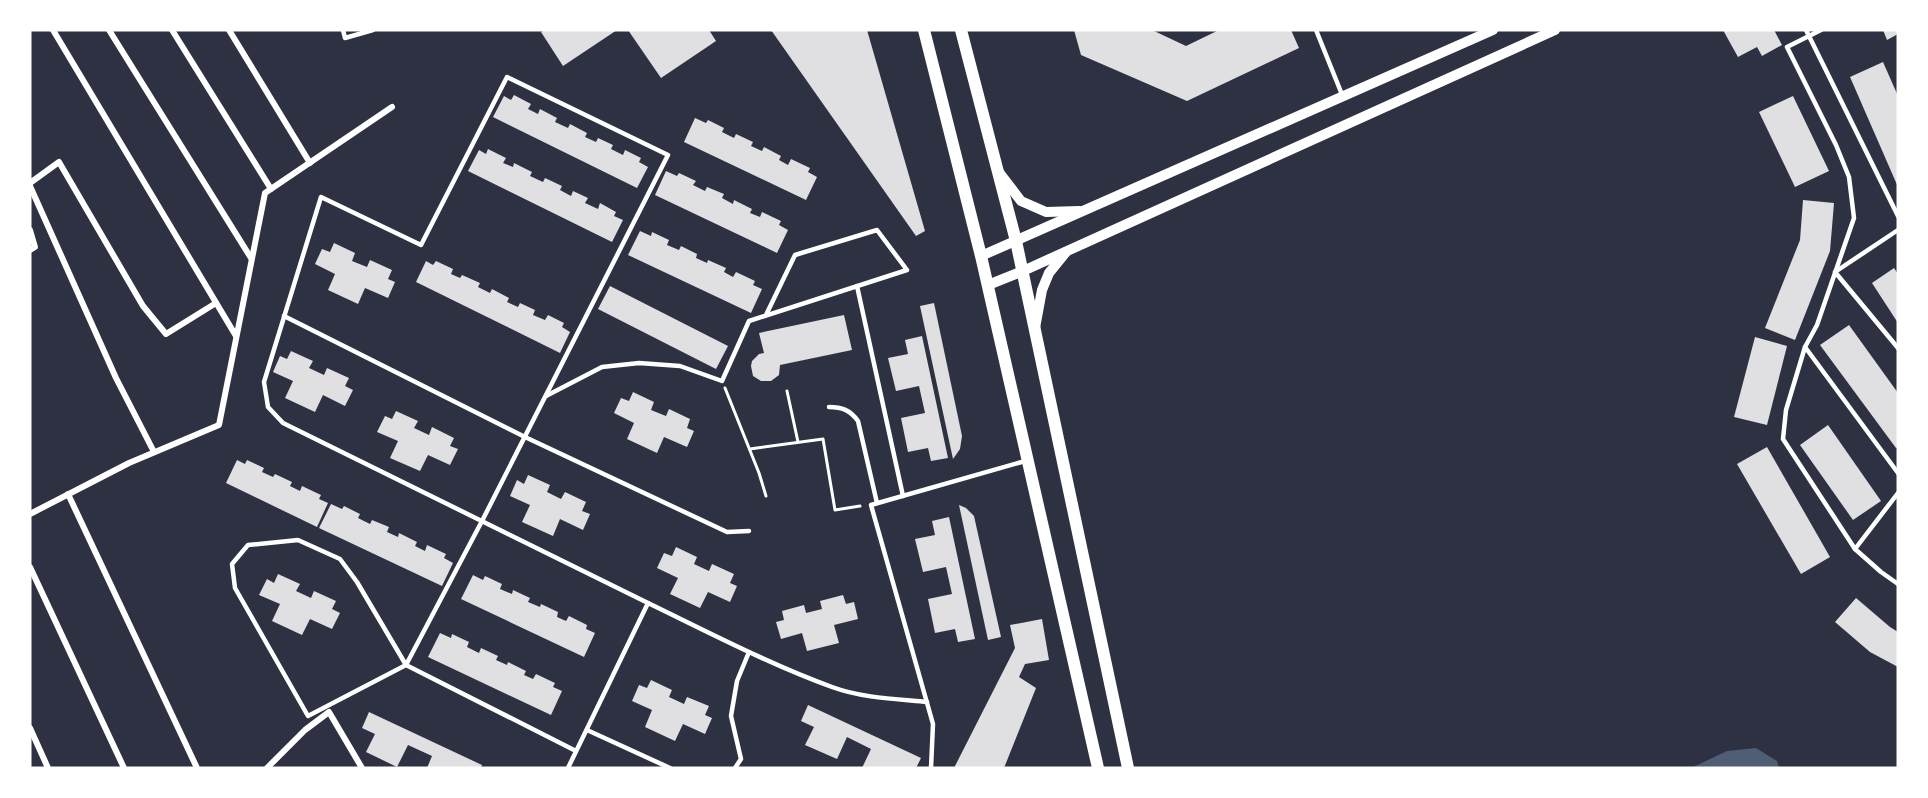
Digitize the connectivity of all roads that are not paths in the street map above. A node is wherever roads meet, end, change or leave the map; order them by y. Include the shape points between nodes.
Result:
1 (53, 30) edge
2 (109, 30) edge
3 (172, 30) edge
4 (229, 30) edge
5 (343, 30) edge
6 (373, 30) edge
7 (924, 30) edge
8 (961, 30) edge
9 (1316, 30) edge
10 (1493, 30) edge
11 (1555, 30) edge
12 (1821, 30) edge
13 (1807, 33) edge
14 (1343, 97) junction
15 (392, 107) dead end
16 (310, 163) junction
17 (998, 171) junction
18 (30, 184) edge
19 (271, 189) junction
20 (1086, 211) junction
21 (1898, 216) edge
22 (30, 230) edge
23 (1898, 230) edge
24 (1016, 241) junction
25 (30, 250) edge
26 (1067, 251) junction
27 (981, 256) junction
28 (252, 259) junction
29 (1023, 271) junction
30 (1835, 272) junction
31 (988, 285) junction
32 (857, 286) junction
33 (216, 303) junction
34 (766, 315) junction
35 (284, 316) junction
36 (1035, 328) junction
37 (236, 337) junction
38 (1805, 347) junction
39 (1898, 348) edge
40 (546, 396) junction
41 (829, 407) dead end
42 (525, 437) junction
43 (154, 452) junction
44 (1028, 460) junction
45 (1898, 474) edge
46 (1898, 493) edge
47 (68, 494) junction
48 (903, 496) junction
49 (877, 503) junction
50 (30, 514) edge
51 (482, 521) junction
52 (749, 531) dead end
53 (1856, 549) junction
54 (30, 567) edge
55 (1898, 584) edge
56 (648, 603) junction
57 (749, 652) junction
58 (406, 665) junction
59 (927, 702) junction
60 (30, 728) edge
61 (587, 730) junction
62 (576, 751) junction
63 (741, 759) junction
64 (48, 768) edge
65 (124, 768) edge
66 (198, 768) edge
67 (267, 768) edge
68 (362, 768) edge
69 (568, 768) edge
70 (670, 768) edge
71 (735, 768) edge
72 (744, 768) edge
73 (931, 768) edge
74 (1098, 768) edge
75 (1128, 768) edge

1 - 33 street
2 - 28 street
3 - 19 street
4 - 16 street
5 - 6 lane via 345,38
7 - 27 main road
8 - 17 main road
9 - 14 lane
10 - 14 street
11 - 26 street
12 - 13 lane
13 - 21 lane
13 - 30 lane via 1787,47 1849,177 1854,218
14 - 20 street
15 - 16 street
16 - 19 street
17 - 20 street via 1021,201 1046,212
17 - 24 main road
18 - 33 street via 59,162 143,306 166,334
18 - 43 street via 116,378
19 - 28 street via 265,193
20 - 24 street
22 - 25 street via 35,247
23 - 30 lane
24 - 27 street
24 - 29 main road
26 - 29 street
26 - 36 street via 1042,290
27 - 31 main road
28 - 37 street
29 - 31 street
29 - 36 main road
30 - 38 lane via 1817,326
30 - 39 lane
31 - 44 main road
32 - 34 lane
32 - 34 lane via 907,270 877,230 795,255
32 - 48 lane
33 - 37 street
34 - 40 lane via 749,321 722,381 680,366 639,363 602,368
35 - 40 lane via 321,196 421,245 507,78 668,155
35 - 42 lane
35 - 51 lane via 264,382 268,407 283,423
36 - 75 main road
37 - 43 street via 219,425
38 - 45 lane
38 - 53 lane via 1786,410 1783,439
40 - 42 lane
41 - 49 lane via 842,407 858,421
42 - 51 lane
42 - 52 lane via 727,532
43 - 47 street
44 - 48 lane
44 - 74 main road
46 - 53 lane
47 - 50 street
47 - 66 street
48 - 49 lane
49 - 59 lane via 871,505
51 - 56 lane
51 - 58 lane
53 - 55 lane
54 - 65 street
56 - 57 lane
56 - 61 lane
57 - 59 lane via 833,688
57 - 63 lane via 736,681 731,716
58 - 58 lane via 308,717 235,588 232,564 248,544 298,540 340,559
58 - 62 lane
59 - 73 lane via 933,724
60 - 64 street
61 - 62 lane
61 - 70 lane
62 - 69 lane
63 - 71 lane
63 - 72 lane
67 - 68 street via 329,712

